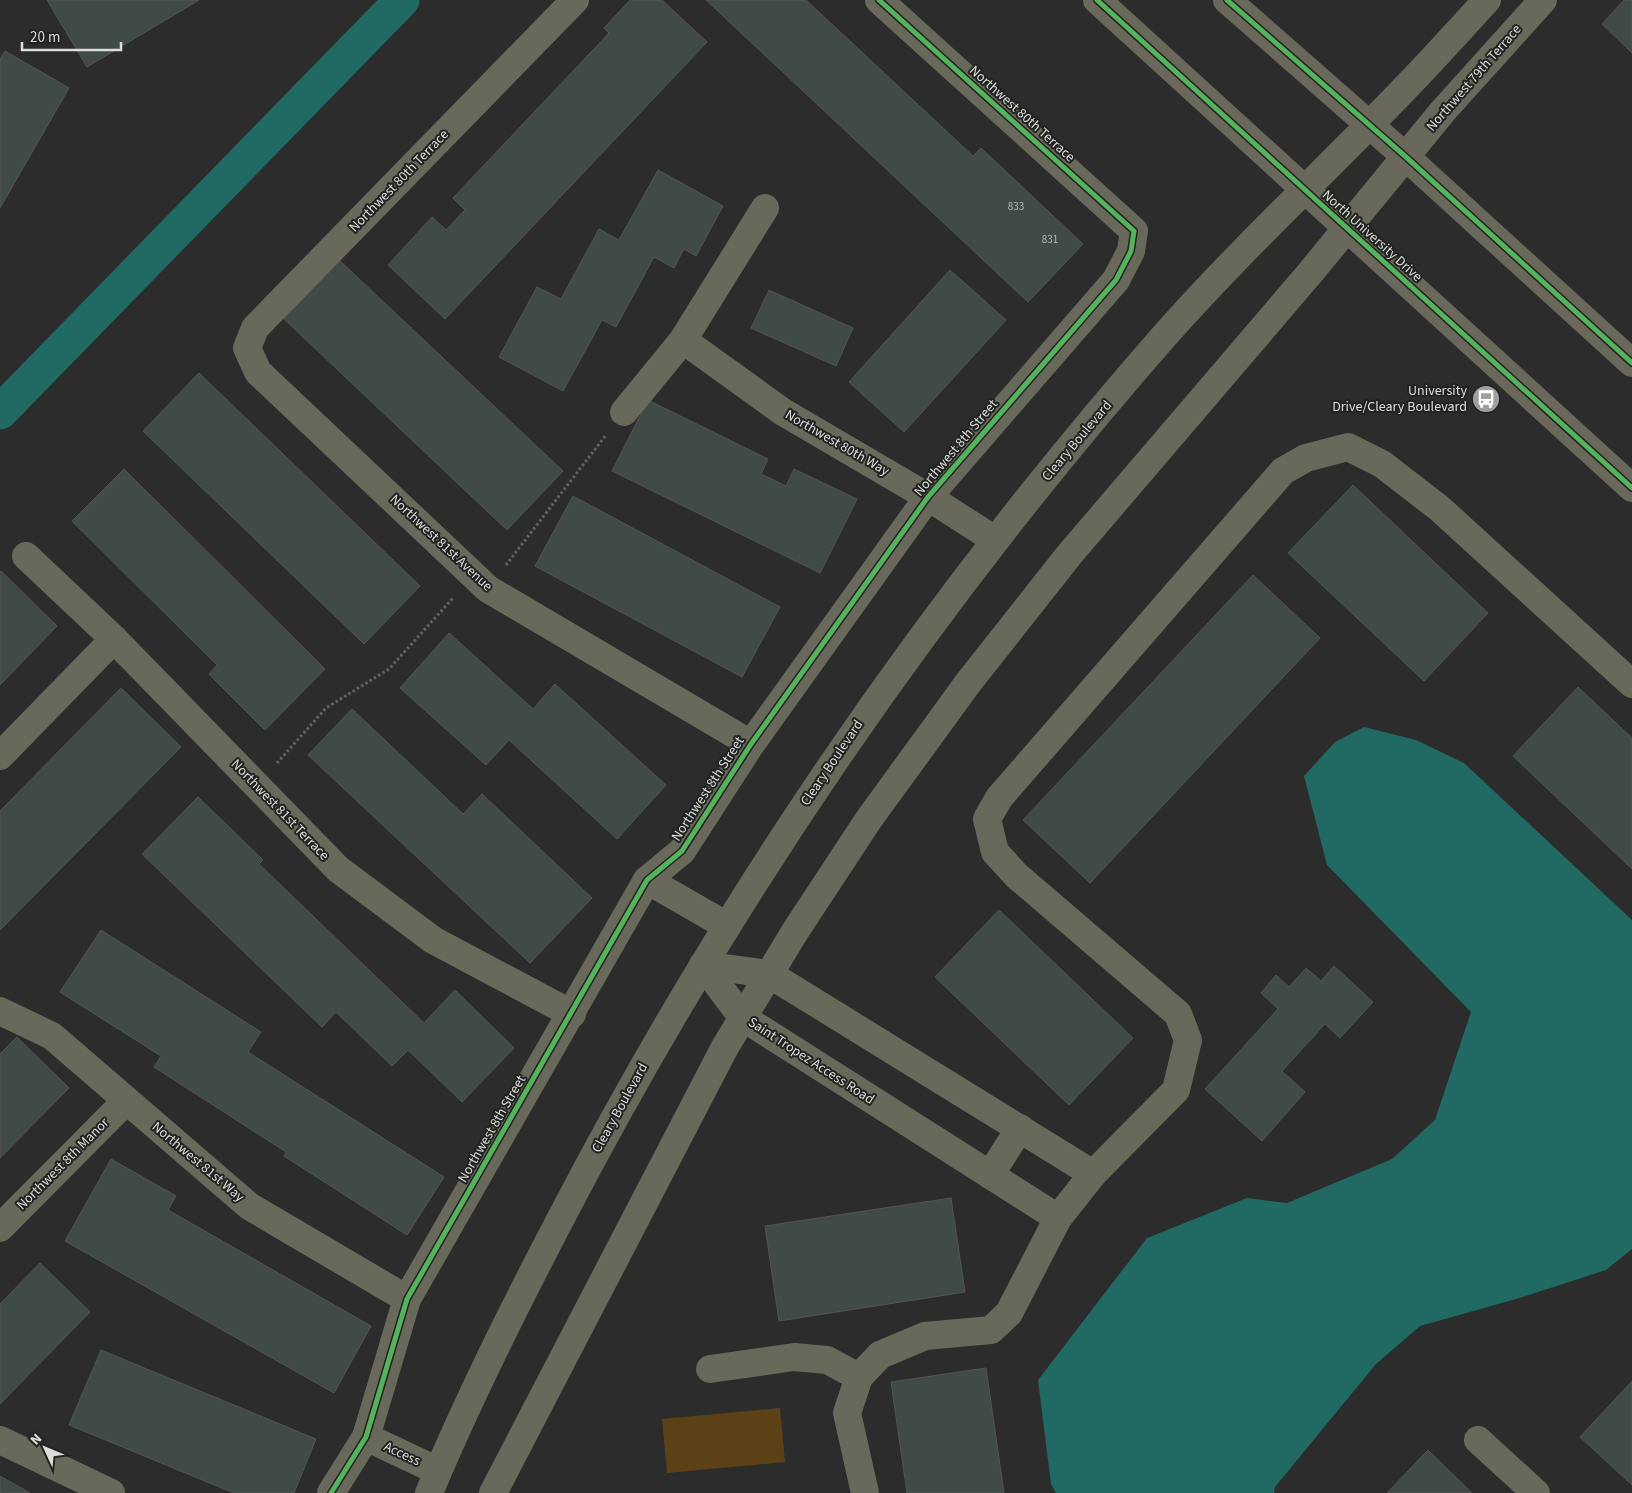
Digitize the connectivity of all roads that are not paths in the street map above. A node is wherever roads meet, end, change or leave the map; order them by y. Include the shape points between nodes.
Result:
1 (575, 0) edge
2 (879, 0) edge
3 (1097, 0) edge
4 (1227, 0) edge
5 (1487, 0) edge
6 (1543, 0) edge
7 (1368, 125) junction
8 (1406, 157) junction
9 (1304, 189) junction
10 (765, 208) dead end
11 (1347, 228) junction
12 (1131, 251) joint
13 (683, 340) junction
14 (1632, 363) edge
15 (258, 372) joint
16 (624, 412) road end
17 (1632, 488) edge
18 (928, 497) junction
19 (995, 540) junction
20 (26, 556) dead end
21 (114, 639) junction
22 (1632, 684) edge
23 (751, 744) junction
24 (0, 756) edge
25 (647, 880) junction
26 (727, 926) junction
27 (703, 965) junction
28 (769, 974) junction
29 (0, 1011) edge
30 (572, 1014) junction
31 (742, 1016) junction
32 (126, 1100) junction
33 (1020, 1128) junction
34 (1093, 1174) junction
35 (990, 1175) junction
36 (1058, 1218) junction
37 (0, 1228) edge
38 (407, 1299) junction
39 (710, 1369) dead end
40 (859, 1377) junction
41 (366, 1437) junction
42 (0, 1440) edge
43 (1478, 1440) dead end
44 (433, 1482) edge
45 (111, 1493) edge
46 (331, 1493) edge
47 (493, 1493) edge
48 (865, 1493) edge
49 (1536, 1493) edge

1 - 15 street, Northwest 80th Terrace via 256,328 247,348
2 - 12 street, Northwest 80th Terrace via 1134,231
3 - 9 main road, North University Drive
4 - 7 main road
5 - 7 street
6 - 8 street, Northwest 79th Terrace
7 - 8 main road
7 - 9 street, Cleary Boulevard
8 - 11 street
8 - 14 main road
9 - 11 main road, North University Drive
9 - 19 street, Cleary Boulevard via 1168,332
10 - 13 street
11 - 17 main road, North University Drive
11 - 28 street via 1069,555 968,683 869,820
12 - 18 street, Northwest 8th Street via 1116,280
13 - 16 street
13 - 18 street, Northwest 80th Way via 783,412
15 - 23 street, Northwest 81st Avenue via 480,582
18 - 19 street, Northwest 80th Way
18 - 23 street, Northwest 8th Street
19 - 26 street, Cleary Boulevard via 871,706 798,812
20 - 21 street, Northwest 81st Terrace
21 - 24 street
21 - 30 street, Northwest 81st Terrace via 338,869 432,940
22 - 34 street via 1439,508 1382,464 1348,447 1306,458 1283,471 999,798 987,819 995,852 1017,876 1178,1014 1188,1040 1176,1090
23 - 25 street, Northwest 8th Street via 682,851
25 - 26 street
25 - 30 street, Northwest 8th Street
26 - 27 street, Cleary Boulevard
27 - 28 street
27 - 31 street, Saint Tropez Access Road
27 - 44 street, Cleary Boulevard via 574,1192 524,1289
28 - 31 street
28 - 33 street
29 - 32 street, Northwest 81st Way via 52,1036
30 - 38 street, Northwest 8th Street
31 - 35 street, Saint Tropez Access Road
31 - 47 street
32 - 37 street, Northwest 8th Manor
32 - 38 street, Northwest 81st Way via 249,1206
33 - 34 street
33 - 35 street
34 - 36 street
35 - 36 street, Saint Tropez Access Road
36 - 40 street via 1009,1313 991,1330 925,1336 880,1355
38 - 41 street, Northwest 8th Street
39 - 40 street via 794,1357 827,1360
40 - 48 street via 848,1413
41 - 44 street, Access
41 - 46 street, Northwest 8th Street
42 - 45 street
43 - 49 street

